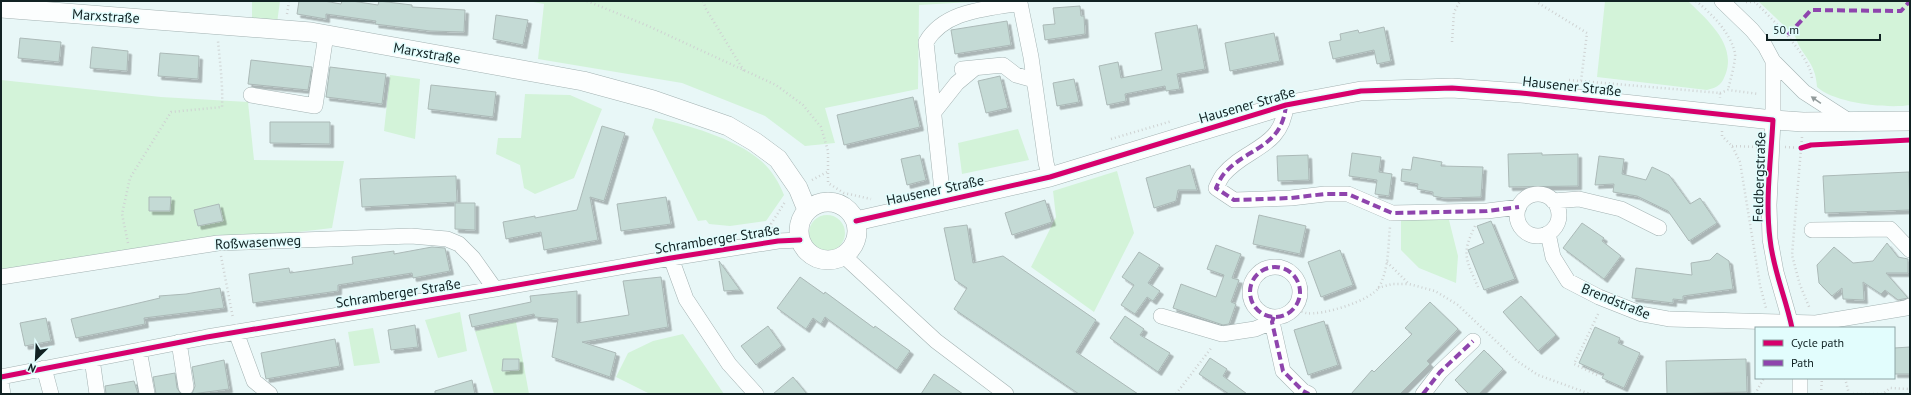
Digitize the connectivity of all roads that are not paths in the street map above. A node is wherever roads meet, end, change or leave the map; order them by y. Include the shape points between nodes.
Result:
1 (1723, 2) edge
2 (1, 8) edge
3 (326, 35) junction
4 (1773, 61) junction
5 (1034, 80) junction
6 (251, 95) dead end
7 (1286, 105) junction
8 (934, 112) junction
9 (1773, 120) junction
10 (1849, 121) junction
11 (1910, 121) edge
12 (1050, 177) junction
13 (943, 200) junction
14 (1553, 201) junction
15 (1519, 207) junction
16 (808, 210) junction
17 (856, 221) junction
18 (1659, 228) dead end
19 (1812, 230) dead end
20 (1548, 233) junction
21 (800, 240) junction
22 (1910, 250) edge
23 (844, 256) junction
24 (671, 258) junction
25 (1, 277) edge
26 (495, 289) junction
27 (1910, 306) edge
28 (1161, 316) dead end
29 (1273, 320) junction
30 (1791, 324) edge
31 (236, 332) junction
32 (1473, 341) dead end
33 (179, 342) junction
34 (139, 350) junction
35 (92, 359) junction
36 (44, 368) junction
37 (1, 377) edge
38 (1800, 379) edge
39 (1, 382) edge
40 (186, 388) dead end
41 (254, 388) edge
42 (147, 393) edge
43 (3, 394) edge
44 (50, 394) edge
45 (97, 394) edge
46 (270, 394) edge
47 (756, 394) edge
48 (1006, 394) edge
49 (1309, 394) edge
50 (1423, 394) edge
51 (1800, 394) edge

1 - 4 street via 1752,30
2 - 3 main road, Marxstraße
3 - 6 street via 315,106
3 - 16 main road, Marxstraße via 583,81 653,100 728,126 778,159 798,188
4 - 9 street, Feldbergstraße
10 -> 4 street via 1804,92
5 - 8 street via 1016,74 1003,65 969,68
5 - 8 street via 1020,3 969,12 946,21 932,32 926,42
5 - 12 street
7 - 9 main road, Hausener Straße via 1361,91 1452,88
7 - 12 main road, Hausener Straße
7 - 15 street via 1285,117 1268,143 1230,167 1216,188 1234,200 1348,194 1392,213 1482,211
8 - 13 street
9 - 10 main road, Hausener Straße
9 - 30 street, Feldbergstraße via 1770,239 1776,272
10 - 11 main road, Hausener Straße
12 - 13 main road, Hausener Straße
13 - 17 main road, Hausener Straße
14 - 15 street via 1537,194 1526,198
14 - 18 street via 1579,199 1621,209
14 - 20 street via 1557,206 1558,218
15 - 20 street via 1518,222 1527,232 1541,235
16 - 17 main road via 814,205 831,202 846,208
16 - 21 main road via 799,224
17 - 23 main road via 856,241
19 - 22 street via 1890,229
20 - 30 street, Brendstraße via 1553,257 1568,281 1605,300 1642,314 1669,319 1770,320
21 - 23 main road via 810,255 818,259 835,260
21 - 24 street, Schramberger Straße via 778,241
23 - 48 street via 936,341
24 - 26 street, Schramberger Straße
24 - 47 street via 686,299 730,364
25 - 26 street, Roßwasenweg via 218,243 403,236 447,238 459,244 473,258
26 - 31 street, Schramberger Straße
27 - 30 street, Brendstraße via 1816,323
28 - 29 street via 1222,334 1255,329
29 - 29 street via 1259,311 1251,297 1253,281 1264,270 1279,268 1292,274 1300,287 1300,295 1288,314
29 - 49 street via 1283,371
31 - 33 street, Schramberger Straße
31 - 41 street
32 - 50 street via 1440,372
33 - 34 street, Schramberger Straße
33 - 40 street
34 - 35 street, Schramberger Straße
34 - 42 street
35 - 36 street, Schramberger Straße
35 - 45 street
36 - 37 street, Schramberger Straße
36 - 44 street
38 - 51 street
39 - 43 street
41 - 46 street

